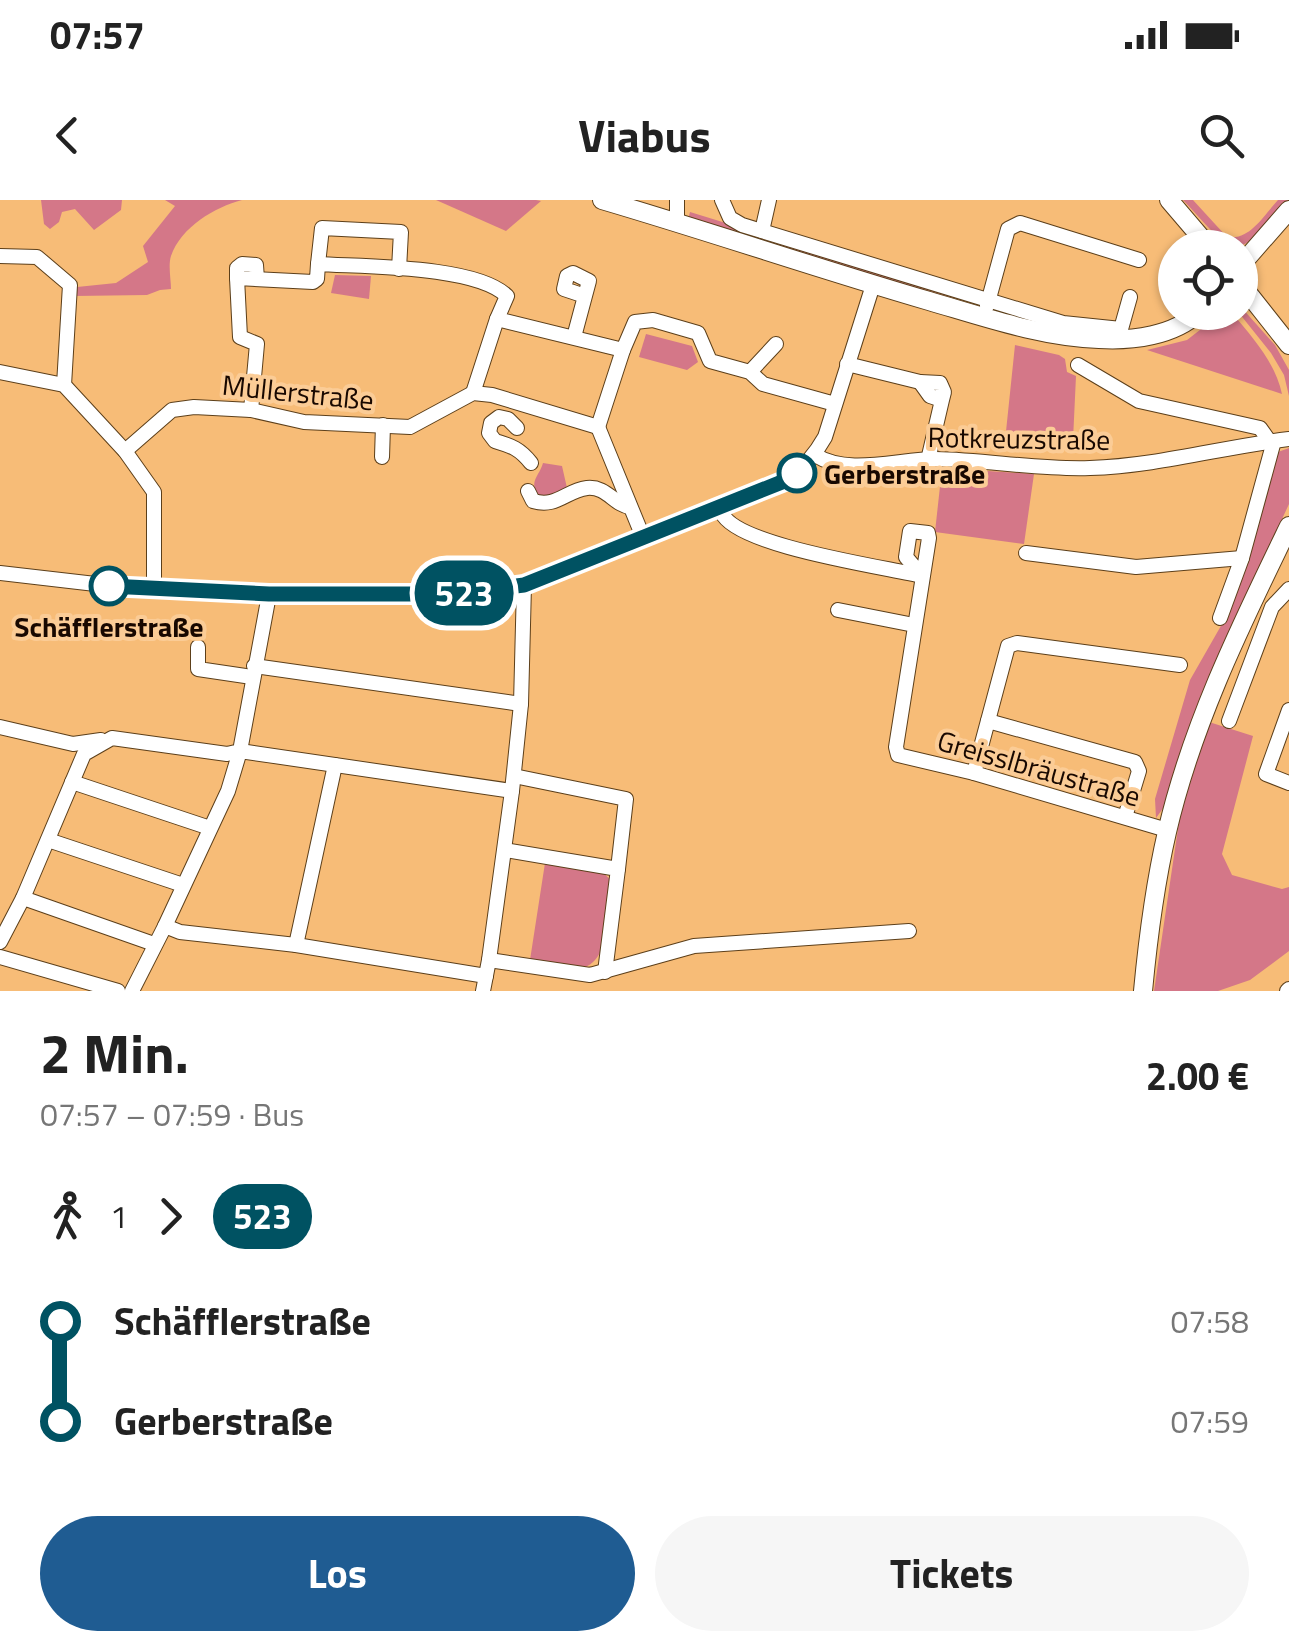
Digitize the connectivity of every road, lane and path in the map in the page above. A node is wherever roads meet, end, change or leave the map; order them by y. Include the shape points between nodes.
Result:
1 (602, 200) edge
2 (677, 200) edge
3 (722, 200) edge
4 (769, 200) edge
5 (1169, 200) edge
6 (1289, 210) edge
7 (677, 223) junction
8 (1195, 230) edge
9 (762, 232) junction
10 (1258, 245) edge
11 (0, 256) edge
12 (1139, 260) dead end
13 (318, 264) junction
14 (399, 269) junction
15 (873, 285) junction
16 (585, 296) dead end
17 (1130, 298) dead end
18 (1258, 305) edge
19 (986, 308) junction
20 (497, 319) junction
21 (1162, 330) edge
22 (574, 337) junction
23 (776, 344) dead end
24 (1289, 344) edge
25 (623, 350) junction
26 (847, 364) junction
27 (1078, 366) dead end
28 (0, 372) edge
29 (750, 372) junction
30 (64, 386) junction
31 (473, 394) junction
32 (835, 404) junction
33 (250, 410) junction
34 (382, 425) junction
35 (598, 427) junction
36 (516, 428) dead end
37 (1278, 440) edge
38 (124, 451) junction
39 (815, 455) junction
40 (382, 457) dead end
41 (928, 460) junction
42 (531, 463) dead end
43 (528, 491) dead end
44 (630, 508) junction
45 (722, 514) dead end
46 (1289, 526) edge
47 (643, 537) junction
48 (1026, 554) dead end
49 (1242, 558) junction
50 (0, 574) edge
51 (524, 585) junction
52 (154, 588) junction
53 (1289, 589) edge
54 (269, 594) junction
55 (838, 610) dead end
56 (1220, 618) dead end
57 (914, 625) junction
58 (198, 647) dead end
59 (1180, 666) dead end
60 (253, 671) junction
61 (521, 704) junction
62 (1289, 710) edge
63 (988, 720) junction
64 (1229, 721) dead end
65 (0, 727) edge
66 (112, 738) junction
67 (240, 751) junction
68 (335, 764) junction
69 (974, 773) junction
70 (72, 782) junction
71 (1289, 783) edge
72 (513, 784) junction
73 (1125, 817) junction
74 (210, 828) junction
75 (1168, 830) junction
76 (48, 840) junction
77 (505, 850) junction
78 (618, 869) junction
79 (183, 885) junction
80 (23, 898) junction
81 (165, 926) junction
82 (909, 931) dead end
83 (0, 942) edge
84 (154, 944) junction
85 (296, 945) junction
86 (0, 957) edge
87 (605, 972) junction
88 (486, 976) edge
89 (118, 991) edge
90 (132, 991) edge
91 (1143, 991) edge

1 - 7 main road
2 - 7 street
3 - 9 street via 730,218
4 - 9 street
5 - 8 main road
6 - 10 main road
7 - 15 main road
9 - 19 street
11 - 30 street via 38,257 70,285
12 - 19 street via 1014,224
13 - 14 street
13 - 14 street via 322,228 401,232
13 - 33 street via 313,282 237,278 240,337 257,344
14 - 20 street via 444,272 498,288 507,296
15 - 19 main road
15 - 26 street
16 - 22 street
17 - 19 street via 1121,329
18 - 24 main road
19 - 21 main road via 1068,336 1116,339
20 - 22 street
20 - 31 street
22 - 25 street
23 - 29 street
25 - 29 street via 634,322 653,320 698,333 710,361
25 - 35 street
26 - 32 street
26 - 41 street via 940,383 944,392
27 - 37 street via 1138,401 1260,428
28 - 30 street
29 - 32 street via 762,384
30 - 38 street
31 - 34 street, Müllerstraße via 410,427
31 - 35 street
32 - 39 street
33 - 34 street, Müllerstraße via 304,422
33 - 38 street, Müllerstraße via 172,410
34 - 40 street
35 - 44 street via 610,444 612,478
36 - 42 street via 499,417 489,433
37 - 41 street, Rotkreuzstraße via 1090,468
37 - 49 street
38 - 52 street via 154,492
39 - 41 street, Rotkreuzstraße via 843,466
39 - 47 street via 787,480
43 - 44 street via 534,501 548,504 594,488
44 - 47 street
45 - 57 street, Greisslbräustraße via 745,531 809,553 922,576
46 - 75 main road via 1224,663
47 - 51 street
48 - 49 street via 1136,567
49 - 56 street
50 - 52 street
51 - 54 street via 452,594
51 - 61 street
52 - 54 street
53 - 64 street via 1272,606
54 - 60 street
55 - 57 street
57 - 69 street, Greisslbräustraße via 897,754
58 - 60 street via 198,669
59 - 63 street via 1008,646
60 - 61 street
60 - 67 street
61 - 72 street
62 - 71 street via 1266,774
63 - 69 street
63 - 73 street via 1137,763
65 - 66 street via 73,744
66 - 67 street
66 - 70 street via 84,754
67 - 68 street
67 - 74 street
68 - 72 street
68 - 85 street
69 - 73 street, Greisslbräustraße
70 - 74 street
70 - 76 street
72 - 77 street
72 - 78 street via 626,799
73 - 75 street, Greisslbräustraße
74 - 79 street
75 - 91 main road
76 - 79 street
76 - 80 street
77 - 78 street
77 - 88 street
78 - 87 street
79 - 81 street
80 - 83 street
80 - 84 street
81 - 84 street
81 - 85 street
82 - 87 street via 694,946
84 - 90 street
85 - 88 street
86 - 89 street
87 - 88 street

